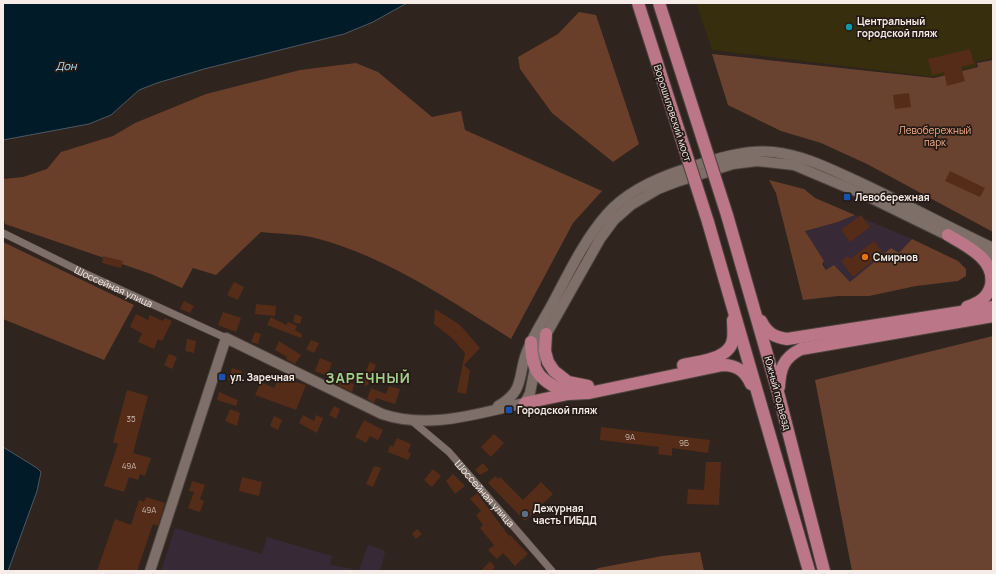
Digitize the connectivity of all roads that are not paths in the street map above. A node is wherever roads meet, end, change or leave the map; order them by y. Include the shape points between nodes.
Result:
1 (638, 3) edge
2 (660, 3) edge
3 (727, 215) joint
4 (708, 222) joint
5 (3, 233) edge
6 (948, 236) junction
7 (993, 248) edge
8 (993, 256) edge
9 (751, 296) junction
10 (732, 301) junction
11 (993, 307) edge
12 (951, 313) junction
13 (993, 316) edge
14 (546, 334) junction
15 (226, 338) junction
16 (531, 342) junction
17 (534, 368) junction
18 (588, 386) junction
19 (568, 394) junction
20 (779, 396) junction
21 (760, 401) junction
22 (525, 403) junction
23 (490, 410) junction
24 (412, 421) junction
25 (150, 571) edge
26 (552, 571) edge
27 (810, 571) edge
28 (824, 571) edge

1 - 4 main road, Ворошиловский мост, bridge
2 - 3 main road, Ворошиловский мост, bridge
3 - 9 main road, Южный подъезд
4 - 10 main road, Южный подъезд
5 - 15 street, Шоссейная улица
6 - 8 main road
6 - 12 main road via 982,257 989,265 992,280 990,290 983,299
6 - 14 main road via 865,195 794,165 757,161 733,164 658,189 614,220 600,239
7 - 16 main road via 872,188 796,156 773,152 732,155 673,173 644,186 624,198 607,213 592,234
9 - 12 main road via 765,329 776,337 787,339
9 - 20 main road, Южный подъезд
10 - 18 main road via 733,339 723,354 716,358
10 - 21 main road, Южный подъезд
11 - 12 main road
13 - 20 main road via 801,349 784,362
14 - 17 main road via 539,347
14 - 18 main road via 545,351 554,371 568,382
15 - 24 main road, Шоссейная улица via 382,414
15 - 25 main road
16 - 17 main road
16 - 23 main road via 517,389 510,399
17 - 19 main road via 550,385
17 - 22 main road via 530,393
18 - 19 main road
19 - 21 main road via 590,393 730,365 742,370
19 - 22 main road
20 - 28 main road, Южный подъезд
21 - 27 main road, Южный подъезд
22 - 23 main road
23 - 24 main road, Шоссейная улица via 440,422
24 - 26 street, Шоссейная улица via 450,452

